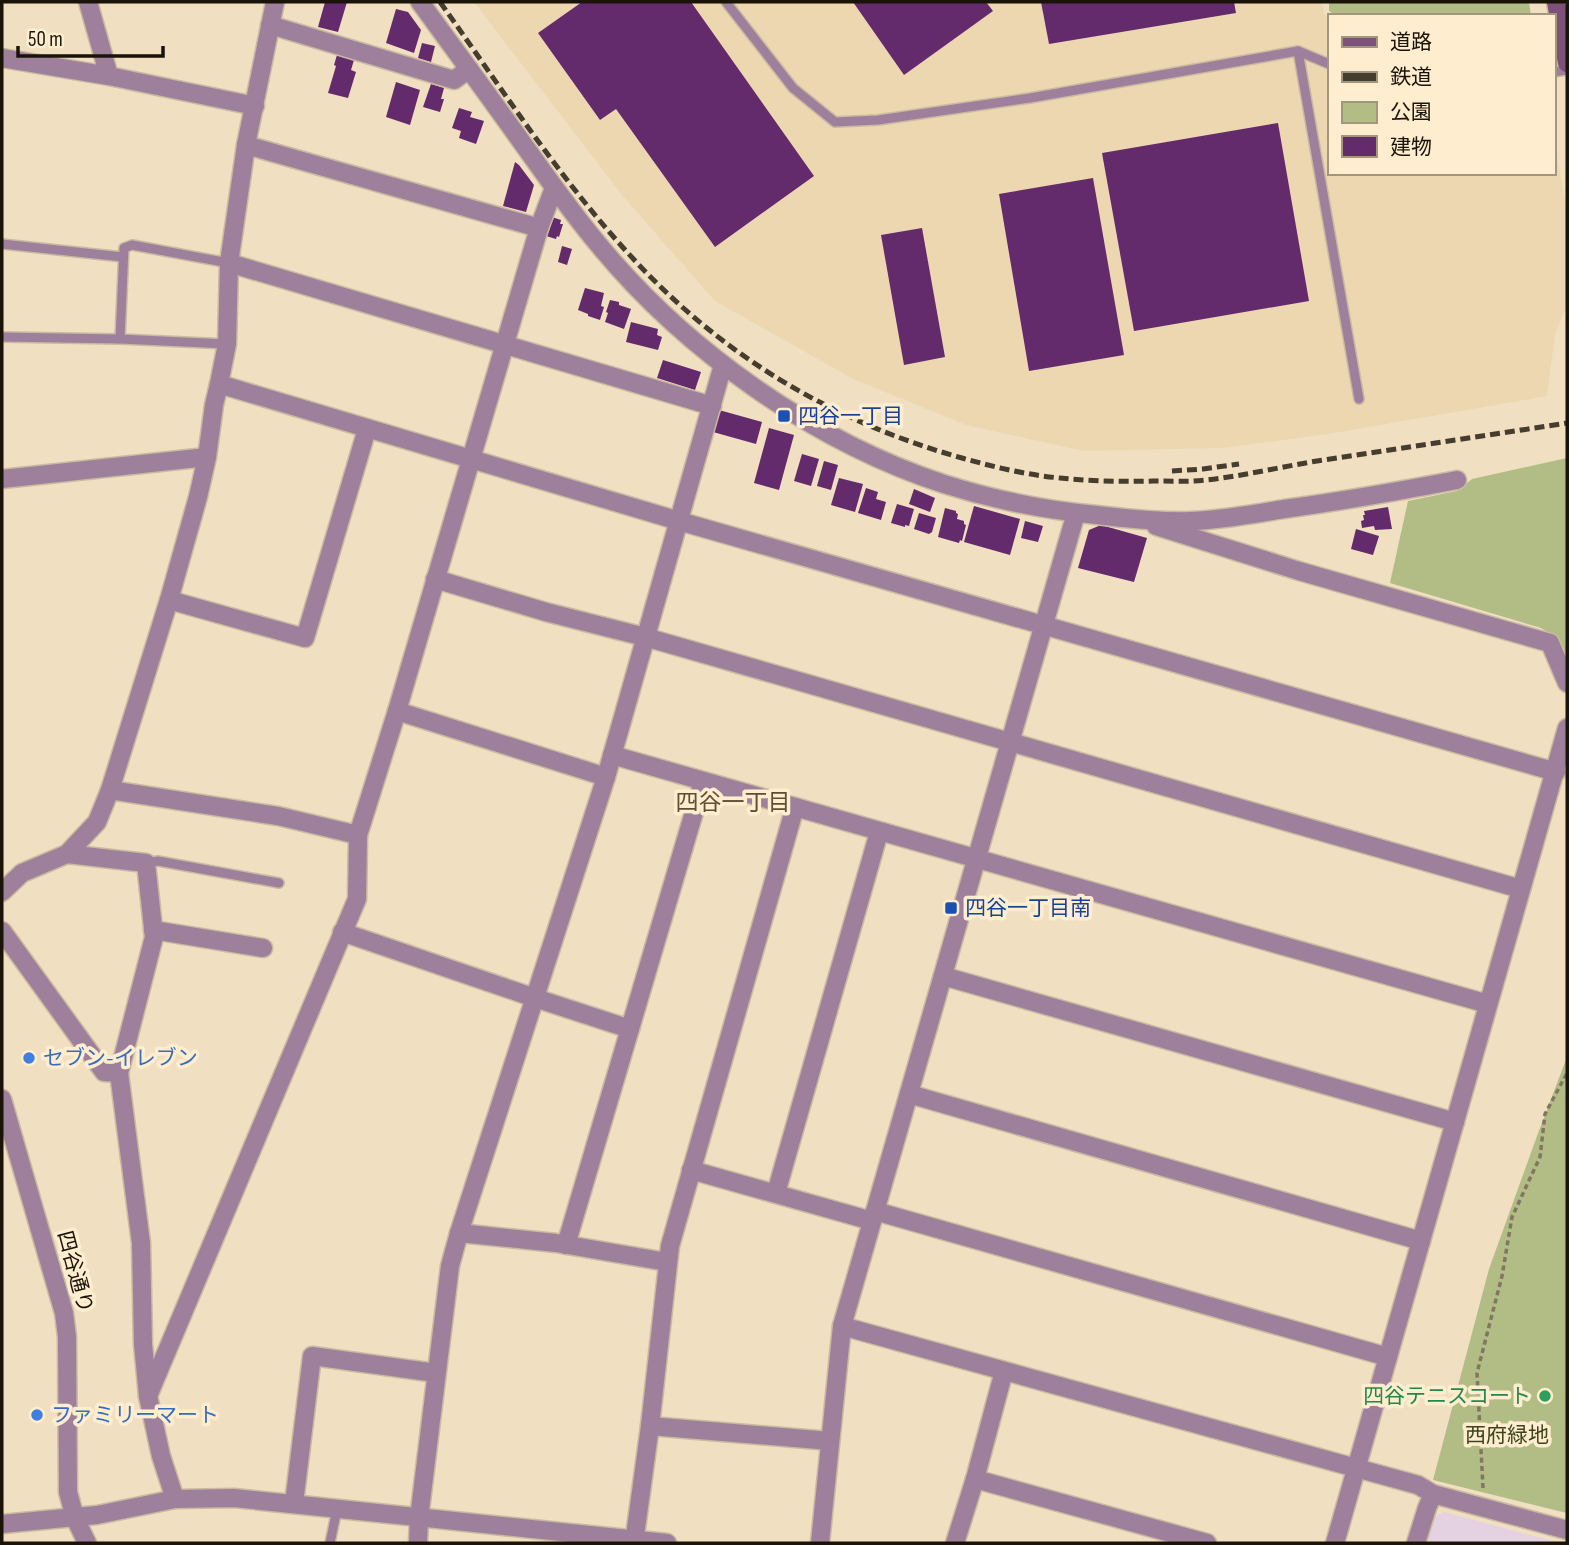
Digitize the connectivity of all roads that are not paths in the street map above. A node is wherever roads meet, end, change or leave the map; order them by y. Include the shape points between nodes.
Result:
1 (89, 2) edge
2 (275, 2) edge
3 (419, 2) edge
4 (726, 2) edge
5 (1556, 2) edge
6 (270, 25) junction
7 (1298, 51) junction
8 (2, 58) edge
9 (1567, 63) edge
10 (1328, 64) edge
11 (469, 69) junction
12 (109, 76) junction
13 (255, 106) junction
14 (246, 145) junction
15 (554, 188) junction
16 (539, 228) junction
17 (2, 244) edge
18 (123, 257) junction
19 (229, 263) junction
20 (2, 337) edge
21 (120, 339) junction
22 (227, 344) junction
23 (505, 345) junction
24 (723, 365) junction
25 (219, 384) junction
26 (1359, 399) dead end
27 (712, 406) junction
28 (366, 429) junction
29 (207, 457) junction
30 (471, 460) junction
31 (2, 479) edge
32 (1457, 481) dead end
33 (1076, 513) junction
34 (680, 521) junction
35 (1138, 521) junction
36 (435, 579) junction
37 (169, 600) junction
38 (1043, 625) junction
39 (645, 637) junction
40 (1567, 683) edge
41 (397, 711) junction
42 (1567, 728) edge
43 (1009, 743) junction
44 (612, 755) junction
45 (1556, 772) junction
46 (606, 776) junction
47 (703, 782) junction
48 (110, 790) junction
49 (795, 807) junction
50 (879, 832) junction
51 (358, 835) junction
52 (66, 854) junction
53 (976, 859) junction
54 (146, 863) junction
55 (279, 883) dead end
56 (1521, 889) junction
57 (2, 892) edge
58 (153, 930) junction
59 (2, 931) edge
60 (342, 932) junction
61 (263, 948) dead end
62 (943, 976) junction
63 (535, 998) junction
64 (1488, 1004) junction
65 (630, 1029) junction
66 (119, 1073) junction
67 (909, 1094) junction
68 (2, 1099) edge
69 (1455, 1122) junction
70 (691, 1170) junction
71 (776, 1193) junction
72 (874, 1216) junction
73 (459, 1233) junction
74 (1421, 1241) junction
75 (566, 1245) junction
76 (667, 1262) junction
77 (842, 1326) junction
78 (1388, 1357) junction
79 (1004, 1371) junction
80 (436, 1373) junction
81 (148, 1396) junction
82 (650, 1426) junction
83 (830, 1441) junction
84 (1356, 1468) junction
85 (975, 1479) junction
86 (1433, 1494) junction
87 (175, 1499) junction
88 (294, 1503) junction
89 (337, 1509) junction
90 (75, 1518) junction
91 (419, 1518) junction
92 (2, 1524) edge
93 (1567, 1530) edge
94 (635, 1542) edge
95 (87, 1543) edge
96 (330, 1543) edge
97 (418, 1543) edge
98 (667, 1543) edge
99 (820, 1543) edge
100 (955, 1543) edge
101 (1207, 1543) edge
102 (1335, 1543) edge
103 (1416, 1543) edge

1 - 12 street
2 - 6 street
3 - 11 street
4 - 7 lane via 793,88 835,122 1030,98
5 - 9 street
6 - 11 street via 454,80
6 - 13 street
7 - 10 lane
7 - 26 lane
8 - 12 street
11 - 15 street
12 - 13 street
13 - 14 street
14 - 16 street
14 - 19 street
15 - 16 street
15 - 24 street via 640,290
16 - 23 street
17 - 18 lane
18 - 19 lane via 124,248 132,245
18 - 21 lane
19 - 22 street
19 - 23 street
20 - 21 lane
21 - 22 lane
22 - 25 street
23 - 27 street
23 - 30 street
24 - 27 street
24 - 33 street via 795,414 899,467 1006,501
25 - 28 street
25 - 29 street
27 - 34 street
28 - 30 street
28 - 37 street via 305,638
29 - 31 street
29 - 37 street
30 - 34 street
30 - 36 street
32 - 35 street via 1241,516
33 - 35 street
33 - 38 street
34 - 38 street
34 - 39 street
35 - 40 street via 1550,643
36 - 39 street
36 - 41 street
37 - 48 street
38 - 43 street
38 - 45 street
39 - 43 street
39 - 44 street
41 - 46 street
41 - 51 street
42 - 45 street
43 - 53 street
43 - 56 street
44 - 46 street
44 - 47 street
45 - 56 street
46 - 63 street
47 - 49 street
47 - 65 street
48 - 51 street via 278,816
48 - 52 street via 97,822
49 - 50 street
49 - 70 street
50 - 53 street
50 - 71 street
51 - 60 street via 357,899
52 - 54 street
52 - 57 street via 22,873
53 - 62 street
53 - 64 street
54 - 55 lane via 158,861
54 - 58 street
56 - 64 street
58 - 61 street
58 - 66 street
59 - 66 street via 104,1072
60 - 63 street
60 - 81 street
62 - 67 street
62 - 69 street
63 - 65 street
63 - 73 street
64 - 69 street
65 - 75 street
66 - 81 street via 141,1242
67 - 72 street
67 - 74 street
68 - 90 street, 四谷通り via 64,1313 68,1492
69 - 74 street
70 - 71 street
70 - 76 street
71 - 72 street
72 - 77 street
72 - 78 street
73 - 75 street
73 - 80 street via 450,1266
74 - 78 street
75 - 76 street
76 - 82 street
77 - 79 street
77 - 83 street
78 - 84 street
79 - 84 street
79 - 85 street
80 - 88 street via 312,1356
80 - 91 street
81 - 87 street
82 - 83 street
82 - 94 street
83 - 99 street
84 - 86 street via 1418,1485
84 - 102 street
85 - 100 street
85 - 101 street
86 - 93 street
86 - 103 street
87 - 88 street
87 - 90 street
88 - 89 street
89 - 91 street
89 - 96 lane
90 - 92 street
90 - 95 street, 四谷通り
91 - 94 street
91 - 97 street
94 - 98 street

